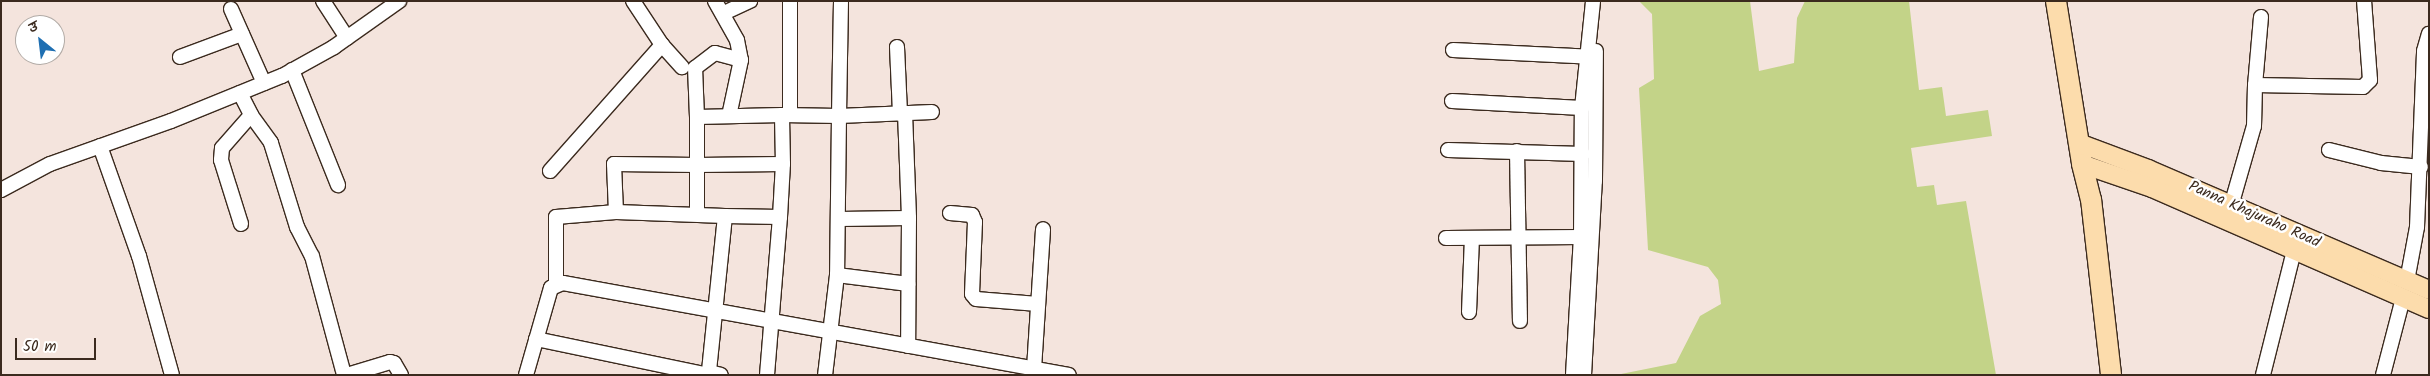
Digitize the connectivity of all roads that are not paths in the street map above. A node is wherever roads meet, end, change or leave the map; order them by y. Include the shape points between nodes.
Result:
1 (323, 1) edge
2 (399, 1) edge
3 (633, 1) edge
4 (715, 1) edge
5 (750, 1) edge
6 (790, 1) edge
7 (841, 1) edge
8 (1593, 1) edge
9 (2056, 1) edge
10 (2067, 1) edge
11 (2364, 1) edge
12 (231, 9) dead end
13 (724, 14) junction
14 (2261, 16) dead end
15 (242, 34) junction
16 (2429, 34) edge
17 (347, 38) junction
18 (662, 45) junction
19 (897, 47) dead end
20 (1453, 50) dead end
21 (180, 57) dead end
22 (1591, 58) junction
23 (741, 60) junction
24 (682, 67) dead end
25 (292, 70) junction
26 (264, 83) junction
27 (2255, 85) junction
28 (240, 93) junction
29 (1452, 101) dead end
30 (1582, 108) junction
31 (932, 112) dead end
32 (786, 114) junction
33 (902, 114) junction
34 (251, 115) junction
35 (729, 116) junction
36 (839, 116) junction
37 (697, 117) junction
38 (100, 146) junction
39 (1448, 150) dead end
40 (2329, 150) dead end
41 (1517, 151) junction
42 (1583, 154) junction
43 (2087, 156) junction
44 (783, 164) junction
45 (697, 165) junction
46 (2421, 166) junction
47 (550, 171) dead end
48 (338, 185) dead end
49 (1, 190) edge
50 (2231, 206) junction
51 (616, 212) junction
52 (950, 213) dead end
53 (697, 214) junction
54 (725, 216) junction
55 (780, 217) junction
56 (909, 218) junction
57 (839, 219) junction
58 (241, 224) dead end
59 (1043, 229) dead end
60 (1519, 237) junction
61 (1581, 237) junction
62 (1446, 238) dead end
63 (1472, 238) junction
64 (2294, 251) junction
65 (837, 275) junction
66 (2406, 281) junction
67 (556, 283) junction
68 (908, 284) junction
69 (2429, 290) edge
70 (2403, 298) junction
71 (1038, 304) junction
72 (2429, 309) edge
73 (718, 312) junction
74 (1470, 312) dead end
75 (1520, 321) dead end
76 (773, 322) junction
77 (829, 332) junction
78 (536, 339) junction
79 (908, 346) junction
80 (1034, 368) junction
81 (999, 369) edge
82 (713, 374) edge
83 (172, 375) edge
84 (345, 375) edge
85 (401, 375) edge
86 (526, 375) edge
87 (767, 375) edge
88 (825, 375) edge
89 (1069, 375) edge
90 (1572, 375) edge
91 (1584, 375) edge
92 (2111, 375) edge
93 (2263, 375) edge
94 (2383, 375) edge

1 - 17 street
2 - 17 street
3 - 18 street
4 - 13 street
5 - 13 street
6 - 32 street
7 - 36 street
8 - 22 street
9 - 43 highway
10 - 43 highway
11 - 27 street via 2368,85
12 - 15 street
13 - 23 street via 737,40
14 - 27 street
15 - 21 street
15 - 26 street
16 - 46 street via 2423,70
17 - 25 street
18 - 24 street
18 - 47 street
19 - 33 street
20 - 22 street
22 - 30 street
22 - 91 street via 1595,181
23 - 35 street
23 - 37 street via 715,53 695,68
25 - 26 street
25 - 48 street
26 - 28 street
27 - 50 street via 2252,133
28 - 34 street
28 - 38 street
29 - 30 street
30 - 42 street
31 - 33 street
32 - 35 street
32 - 36 street
32 - 44 street
33 - 36 street
33 - 56 street
34 - 58 street via 222,148 221,160
34 - 84 street via 271,143 297,227 312,256
35 - 37 street
36 - 57 street
37 - 45 street
38 - 49 street via 42,167
38 - 83 street via 140,256
39 - 41 street
40 - 46 street via 2381,163
41 - 42 street
41 - 60 street
42 - 61 street
43 - 50 main road, Panna Khajuraho Road
43 - 64 main road, Panna Khajuraho Road
43 - 92 highway
44 - 45 street
44 - 55 street
45 - 51 street via 614,164
45 - 53 street
46 - 66 street via 2417,227
50 - 66 main road, Panna Khajuraho Road
51 - 53 street
51 - 67 street via 556,217
52 - 71 street via 972,215 975,222 972,294 976,299
53 - 54 street
54 - 55 street
54 - 73 street
55 - 76 street
56 - 57 street
56 - 68 street
57 - 65 street
59 - 71 street
60 - 61 street
60 - 63 street
60 - 75 street
61 - 90 street
62 - 63 street
63 - 74 street
64 - 70 main road, Panna Khajuraho Road
64 - 93 street
65 - 68 street
65 - 77 street
66 - 69 main road, Panna Khajuraho Road
67 - 73 street
67 - 78 street via 545,304
68 - 79 street
70 - 72 main road, Panna Khajuraho Road
70 - 94 street
71 - 80 street
73 - 76 street
73 - 82 street
76 - 77 street
76 - 87 street
77 - 79 street
77 - 88 street
78 - 82 street
78 - 86 street
79 - 81 street
80 - 81 street
80 - 89 street
84 - 85 street via 390,362

